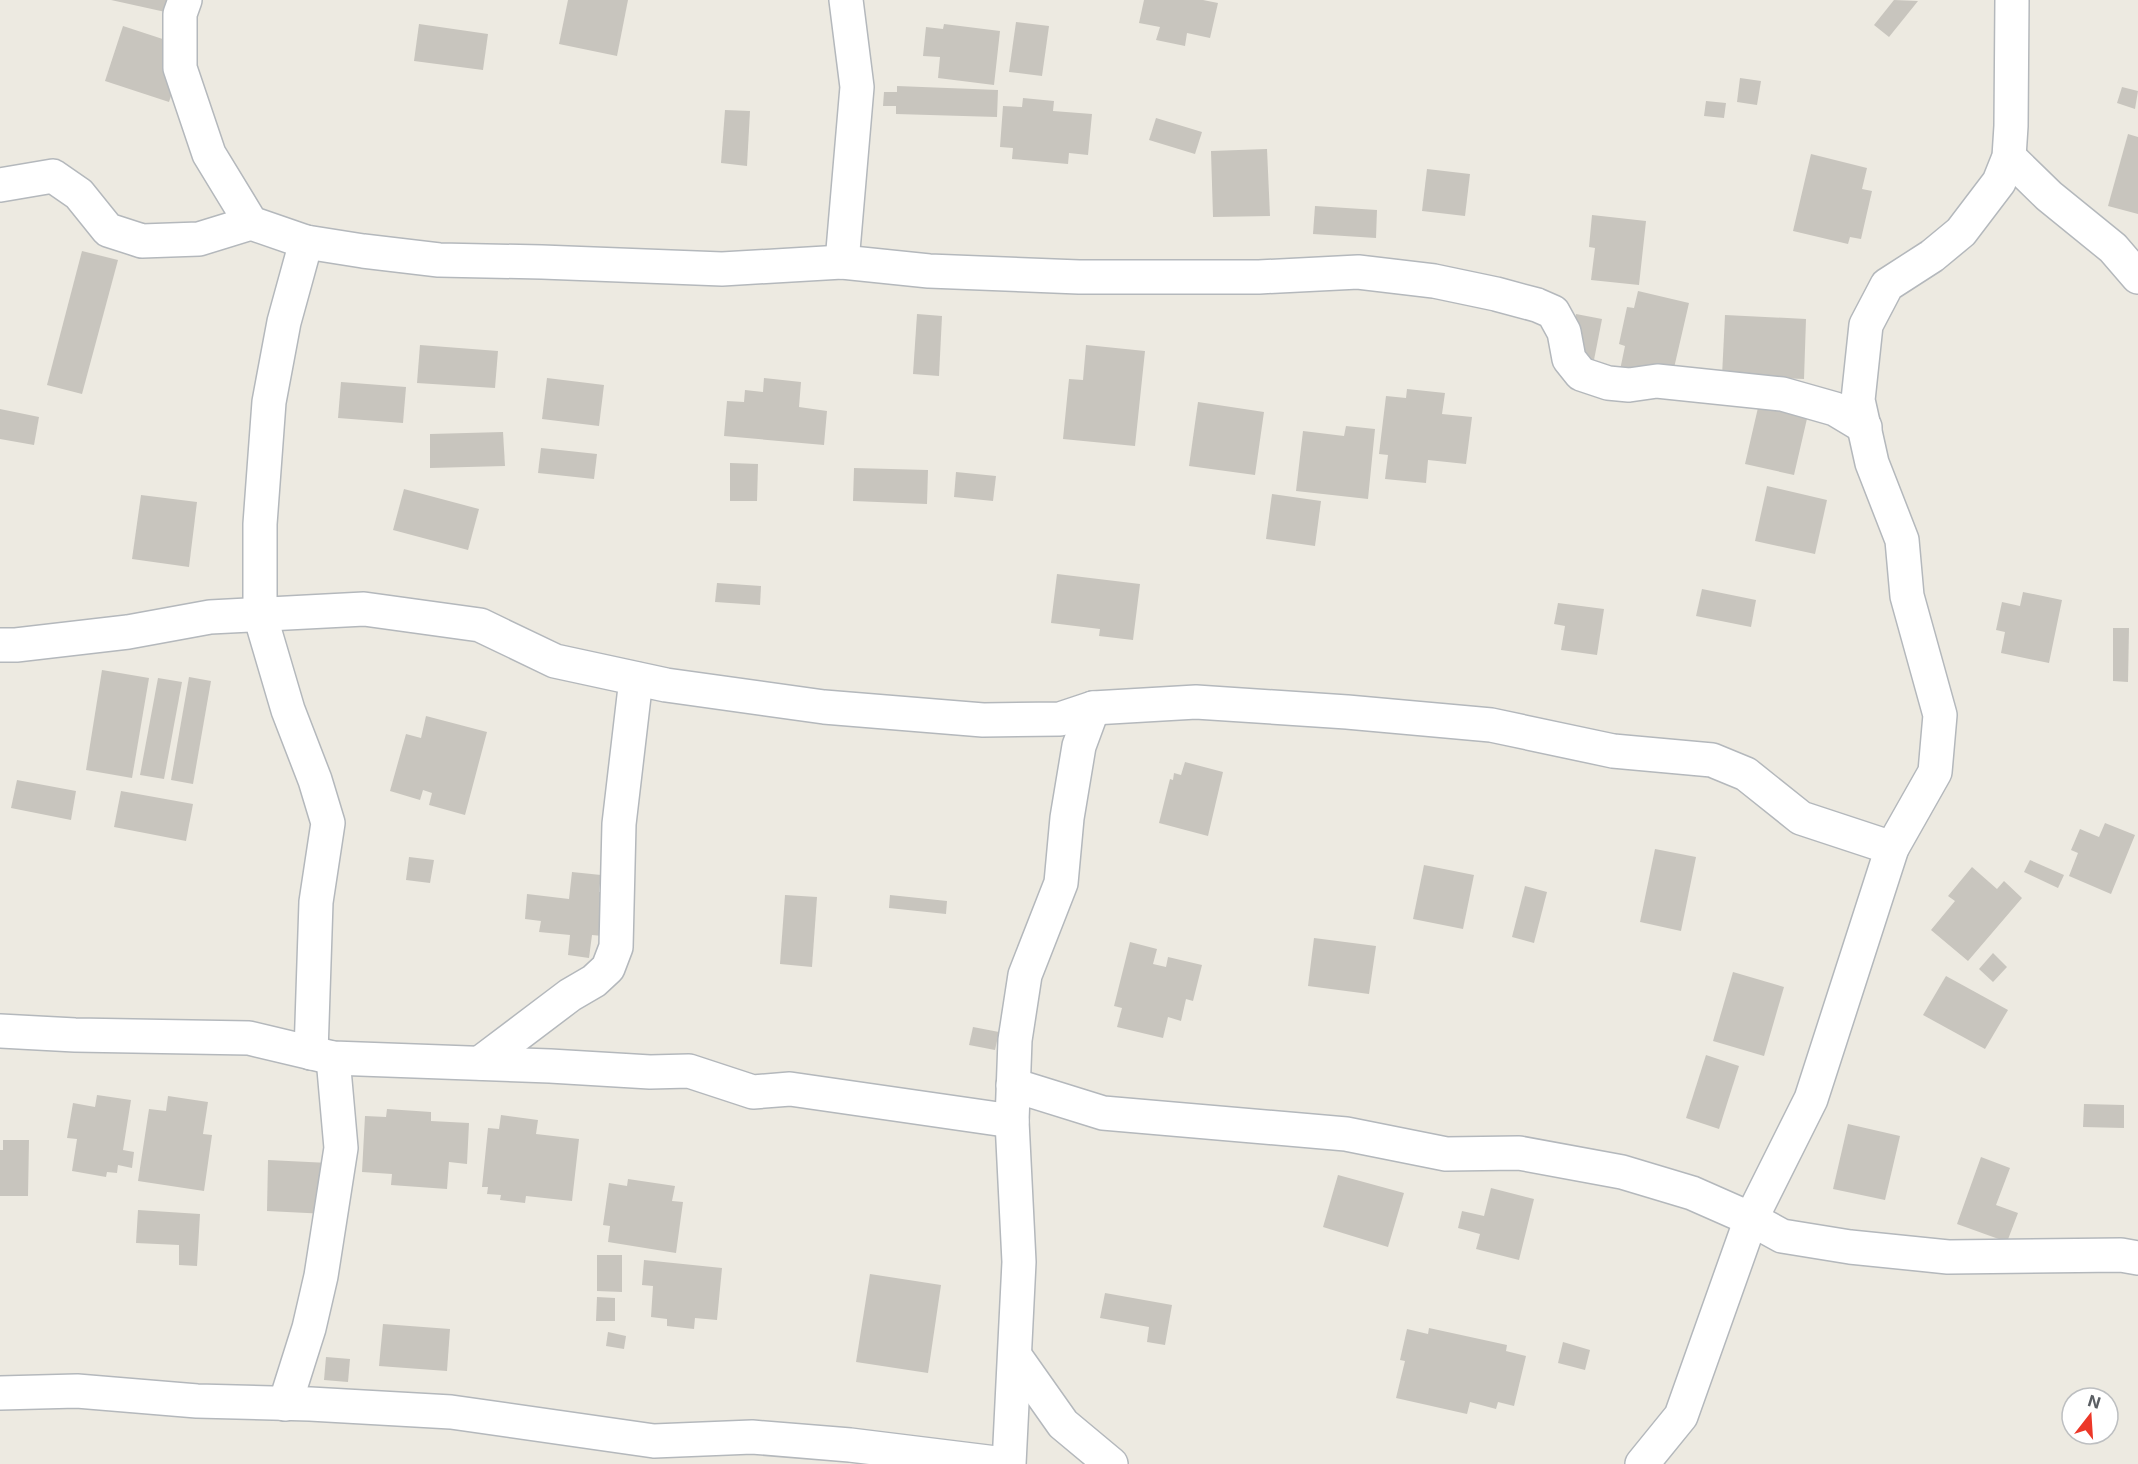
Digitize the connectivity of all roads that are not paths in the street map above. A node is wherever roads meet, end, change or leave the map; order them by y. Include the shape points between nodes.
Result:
1 (185, 0) edge
2 (846, 0) edge
3 (2012, 0) edge
4 (2008, 157) junction
5 (0, 185) edge
6 (251, 223) junction
7 (306, 242) junction
8 (842, 262) junction
9 (2138, 278) edge
10 (1865, 427) junction
11 (260, 615) junction
12 (0, 645) edge
13 (636, 679) junction
14 (1093, 708) junction
15 (1892, 848) junction
16 (0, 1031) edge
17 (322, 1055) junction
18 (480, 1063) junction
19 (1013, 1085) junction
20 (1012, 1121) junction
21 (1751, 1220) junction
22 (2138, 1258) edge
23 (1015, 1356) junction
24 (0, 1394) edge
25 (285, 1404) junction
26 (1007, 1464) edge
27 (1111, 1464) edge
28 (1642, 1464) edge

1 - 6 street via 180,14 180,68 209,154
2 - 8 street via 857,87
3 - 4 street
4 - 9 street via 2113,248
4 - 10 street via 1999,182 1961,232 1887,285 1866,325 1858,400
5 - 6 street via 53,176 79,194 108,230 142,241 199,239
6 - 7 street
7 - 8 street via 439,260 722,270
7 - 11 street via 284,322 269,402 260,524
8 - 10 street via 929,271 1078,277 1259,277 1358,272 1434,281 1496,294 1553,312 1564,332 1569,359 1581,374 1629,385 1657,381 1782,394 1835,409
10 - 15 street via 1872,463 1902,540 1907,596 1940,715 1935,772
11 - 12 street via 210,617 128,632
11 - 13 street via 364,609 480,626 555,661
11 - 17 street via 328,823 315,902
13 - 14 street via 824,707 983,720 1060,719
13 - 18 street via 619,824 616,947 608,968
14 - 15 street via 1196,702 1347,712 1491,725 1613,751 1712,760 1746,774 1802,818
14 - 19 street via 1079,746 1061,883 1025,975
15 - 21 street via 1811,1099
16 - 17 street via 249,1038
17 - 18 street
17 - 25 street via 341,1148 321,1276
18 - 20 street via 688,1071 753,1092 790,1089
19 - 20 street
19 - 21 street via 1102,1113 1346,1134 1446,1154 1519,1154 1622,1172 1692,1193
20 - 23 street via 1019,1262
21 - 22 street via 1782,1236 1926,1255
21 - 28 street via 1681,1416
23 - 26 street
23 - 27 street via 1063,1424
24 - 25 street via 77,1391
25 - 26 street via 451,1412 654,1441 752,1437

